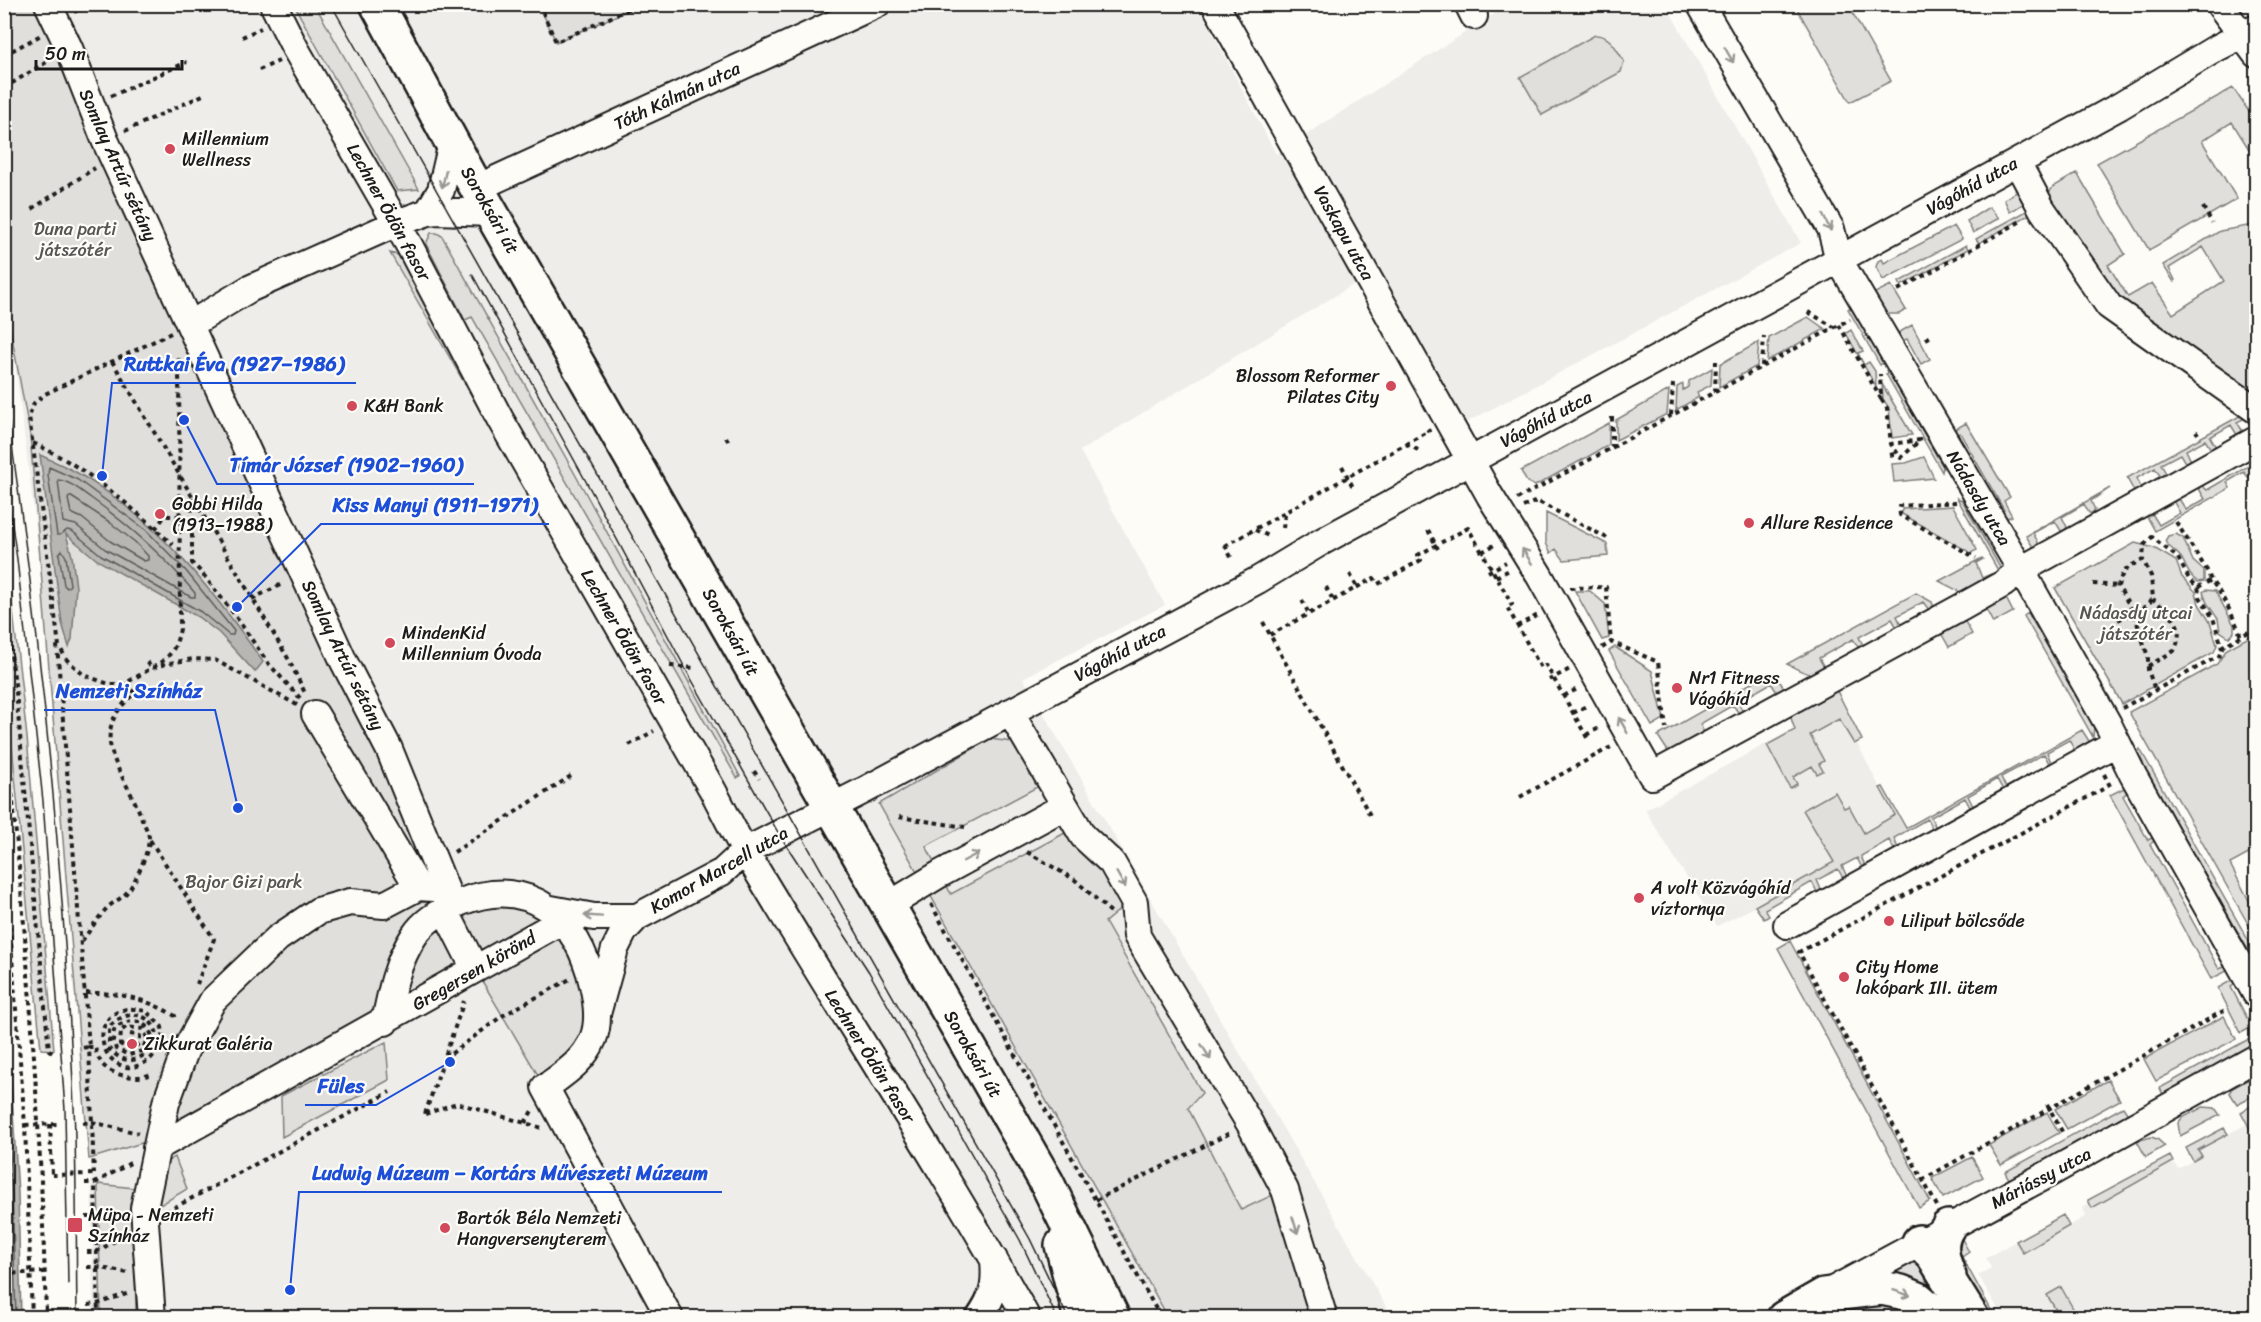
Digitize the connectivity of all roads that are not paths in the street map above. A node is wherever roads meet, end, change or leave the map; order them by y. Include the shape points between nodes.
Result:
1 (273, 4) edge
2 (377, 4) edge
3 (877, 4) edge
4 (1215, 4) edge
5 (1700, 4) edge
6 (2219, 4) edge
7 (58, 26) edge
8 (2252, 39) edge
9 (452, 143) junction
10 (2017, 162) junction
11 (484, 201) junction
12 (428, 212) junction
13 (397, 223) junction
14 (1839, 260) junction
15 (191, 324) junction
16 (2256, 410) edge
17 (2256, 440) edge
18 (1472, 461) junction
19 (2021, 570) junction
20 (1010, 712) junction
21 (315, 714) road end
22 (2116, 743) junction
23 (1065, 806) junction
24 (832, 807) junction
25 (745, 851) junction
26 (418, 887) junction
27 (446, 899) junction
28 (889, 904) junction
29 (384, 905) junction
30 (557, 914) junction
31 (637, 917) junction
32 (1787, 925) dead end
33 (415, 935) junction
34 (476, 969) junction
35 (2256, 994) edge
36 (597, 1014) junction
37 (385, 1022) junction
38 (2256, 1058) edge
39 (157, 1143) junction
40 (1047, 1183) junction
41 (1943, 1217) junction
42 (1919, 1242) junction
43 (994, 1258) junction
44 (1085, 1259) junction
45 (1952, 1283) junction
46 (1824, 1295) junction
47 (152, 1317) edge
48 (670, 1317) edge
49 (979, 1317) edge
50 (987, 1317) edge
51 (1018, 1317) edge
52 (1027, 1317) edge
53 (1081, 1317) edge
54 (1113, 1317) edge
55 (1133, 1317) edge
56 (1324, 1317) edge
57 (1784, 1317) edge
58 (1940, 1317) edge
59 (1972, 1317) edge

1 - 13 street, Lechner Ödön fasor
2 - 9 main road, Soroksári út
3 - 11 street, Tóth Kálmán utca
4 - 18 street, Vaskapu utca
5 -> 14 street, Nádasdy utca via 1831,229
6 - 8 street
7 - 15 street, Somlay Artúr sétány via 109,148
8 - 10 street, Vágóhíd utca
9 - 11 main road, Soroksári út
9 -> 12 street via 441,190
10 - 14 street, Vágóhíd utca
10 - 16 street via 2042,209 2109,306
11 - 12 street
11 - 24 main road, Soroksári út
12 - 13 street
13 - 15 street via 249,290
13 - 25 street, Lechner Ödön fasor via 500,419
14 - 18 street, Vágóhíd utca
14 - 19 street, Nádasdy utca
15 - 27 street, Somlay Artúr sétány via 344,662 389,749 436,863
17 - 19 street
19 -> 18 street, Vaskapu utca via 1962,607 1652,776
18 - 20 street, Vágóhíd utca
19 - 22 street, Nádasdy utca
20 - 23 street
20 - 24 street, Vágóhíd utca
21 - 26 street
22 - 32 street
22 - 35 street, Nádasdy utca
28 -> 23 street
23 -> 56 street via 1083,836 1112,863 1134,902 1137,936 1285,1190
24 - 25 street, Komor Marcell utca
24 - 28 main road, Soroksári út
25 - 31 street, Komor Marcell utca via 722,872
25 - 43 street, Lechner Ödön fasor
26 - 27 street
26 - 29 street
27 - 30 street, Gregersen körönd via 510,894 531,899
27 - 33 street, Gregersen körönd
27 - 34 street, Somlay Artúr sétány via 449,918
28 - 40 main road, Soroksári út
29 - 33 street via 398,911
29 - 39 street via 350,902 318,911 278,938 213,1000 175,1051
31 -> 30 street, Komor Marcell utca
30 - 34 street, Gregersen körönd
30 - 36 street via 589,968
31 - 36 street, Komor Marcell utca via 615,949
33 - 37 street, Gregersen körönd via 395,975
34 - 37 street, Gregersen körönd
36 - 48 street via 594,1036 585,1053 573,1068 547,1085
37 - 39 street, Gregersen körönd
38 - 41 street, Máriássy utca via 2050,1173
39 - 47 street via 144,1220
40 - 44 main road, Soroksári út
40 - 53 main road
41 - 42 street, Máriássy utca
41 - 45 main road via 1941,1251
42 - 45 main road
42 - 46 street, Máriássy utca
43 - 49 street, Lechner Ödön fasor via 996,1284
43 - 52 street, Lechner Ödön fasor
44 - 54 main road, Soroksári út
44 - 55 main road, Soroksári út
45 - 59 main road
46 - 57 main road
46 -> 58 main road via 1882,1288 1918,1299
50 - 51 street

